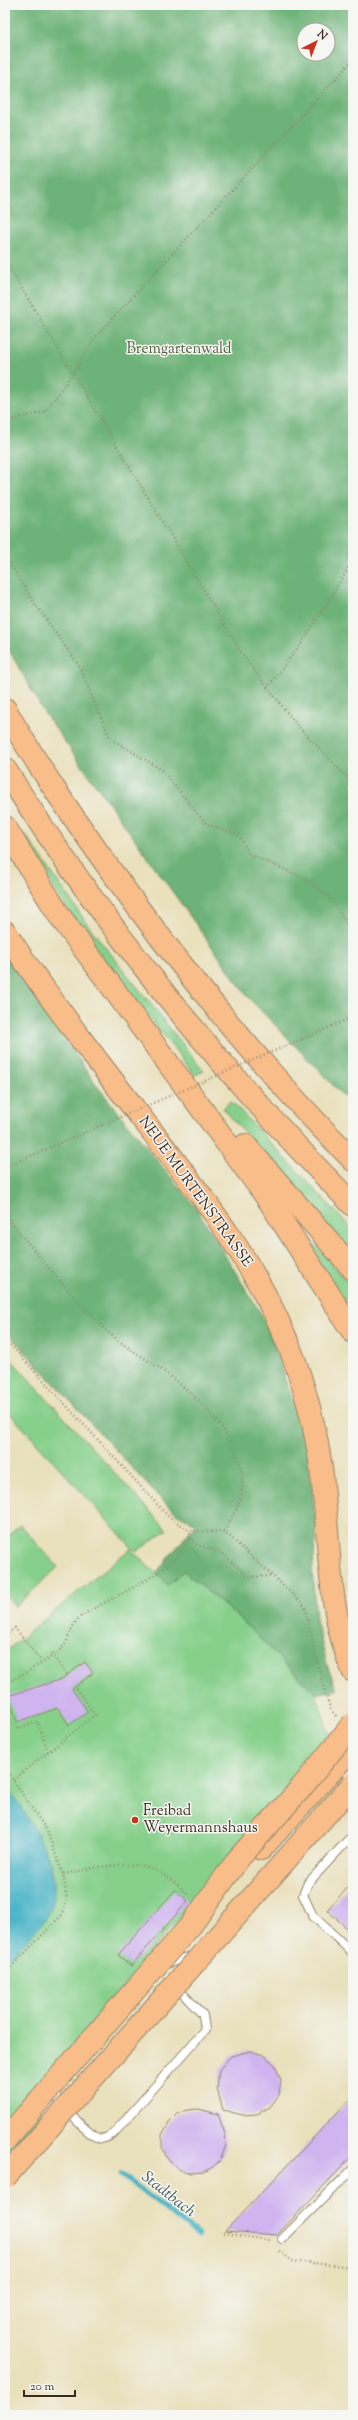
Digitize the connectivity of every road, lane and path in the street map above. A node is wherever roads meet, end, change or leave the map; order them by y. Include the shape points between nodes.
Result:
1 (353, 60) edge
2 (5, 261) edge
3 (73, 374) junction
4 (5, 420) edge
5 (6, 558) edge
6 (353, 561) edge
7 (267, 688) junction
8 (5, 709) edge
9 (5, 769) edge
10 (353, 784) edge
11 (5, 828) edge
12 (5, 932) edge
13 (353, 935) edge
14 (132, 1013) junction
15 (353, 1017) edge
16 (353, 1160) edge
17 (5, 1167) edge
18 (353, 1205) edge
19 (5, 1216) edge
20 (353, 1269) edge
21 (353, 1332) edge
22 (5, 1339) edge
23 (190, 1531) junction
24 (223, 1533) junction
25 (190, 1539) junction
26 (272, 1576) junction
27 (5, 1636) edge
28 (52, 1654) junction
29 (41, 1661) junction
30 (353, 1671) edge
31 (67, 1675) dead end
32 (5, 1684) edge
33 (75, 1686) dead end
34 (331, 1710) dead end
35 (5, 1717) edge
36 (353, 1724) edge
37 (353, 1747) edge
38 (48, 1752) junction
39 (5, 1768) edge
40 (13, 1780) junction
41 (350, 1780) edge
42 (349, 1839) dead end
43 (63, 1874) junction
44 (192, 1899) dead end
45 (191, 1925) junction
46 (203, 1952) junction
47 (353, 1953) edge
48 (5, 1973) edge
49 (5, 2140) edge
50 (353, 2169) edge
51 (5, 2177) edge
52 (224, 2233) dead end
53 (282, 2240) joint
54 (273, 2241) junction
55 (353, 2267) edge

1 - 3 path via 95,336
2 - 3 path
3 - 4 path via 46,412
3 - 7 path via 246,660
5 - 13 path via 78,664 110,738 162,770 206,824 239,835 250,854 302,877 330,897
6 - 7 path via 303,641
7 - 10 path
8 - 16 main road via 84,832 169,950 282,1085
9 - 18 main road via 89,894 159,987 264,1111
11 - 14 main road via 59,915
12 - 30 main road, NEUE MURTENSTRASSE via 78,1035 217,1218 250,1268 276,1316 301,1380 313,1424 323,1484 335,1612 344,1650
14 - 20 main road
14 - 21 main road via 268,1199
15 - 17 path, bridge
19 - 24 path via 109,1333 170,1376 221,1426 234,1445 242,1467 242,1490 235,1512
22 - 23 path via 152,1500 169,1517
23 - 24 path
23 - 25 path
24 - 26 path
25 - 26 path via 197,1545 220,1552 249,1577
25 - 28 path via 183,1550 138,1586 82,1615 73,1624 62,1648
26 - 34 path via 305,1608 322,1686
27 - 29 path via 15,1628
28 - 29 path
28 - 31 path
29 - 32 path
33 - 38 path via 95,1715
35 - 38 path via 18,1728 38,1722
36 - 45 main road, bridge via 239,1858
37 - 45 main road, bridge
38 - 40 path
39 - 40 path
40 - 43 path via 47,1832
41 - 46 lane via 277,1859
41 - 51 main road, bridge
42 - 47 lane via 308,1883 302,1894 313,1916
43 - 44 path via 132,1864 168,1876
43 - 48 path via 67,1899 62,1915
45 - 49 main road, bridge
46 - 46 lane via 189,1983 179,1996 203,2015 205,2030 119,2128 106,2139 97,2138 76,2112 56,2098 52,2092 54,2085 160,1966
50 - 53 lane
52 - 54 path
53 - 54 path
54 - 55 path via 283,2256 292,2261

